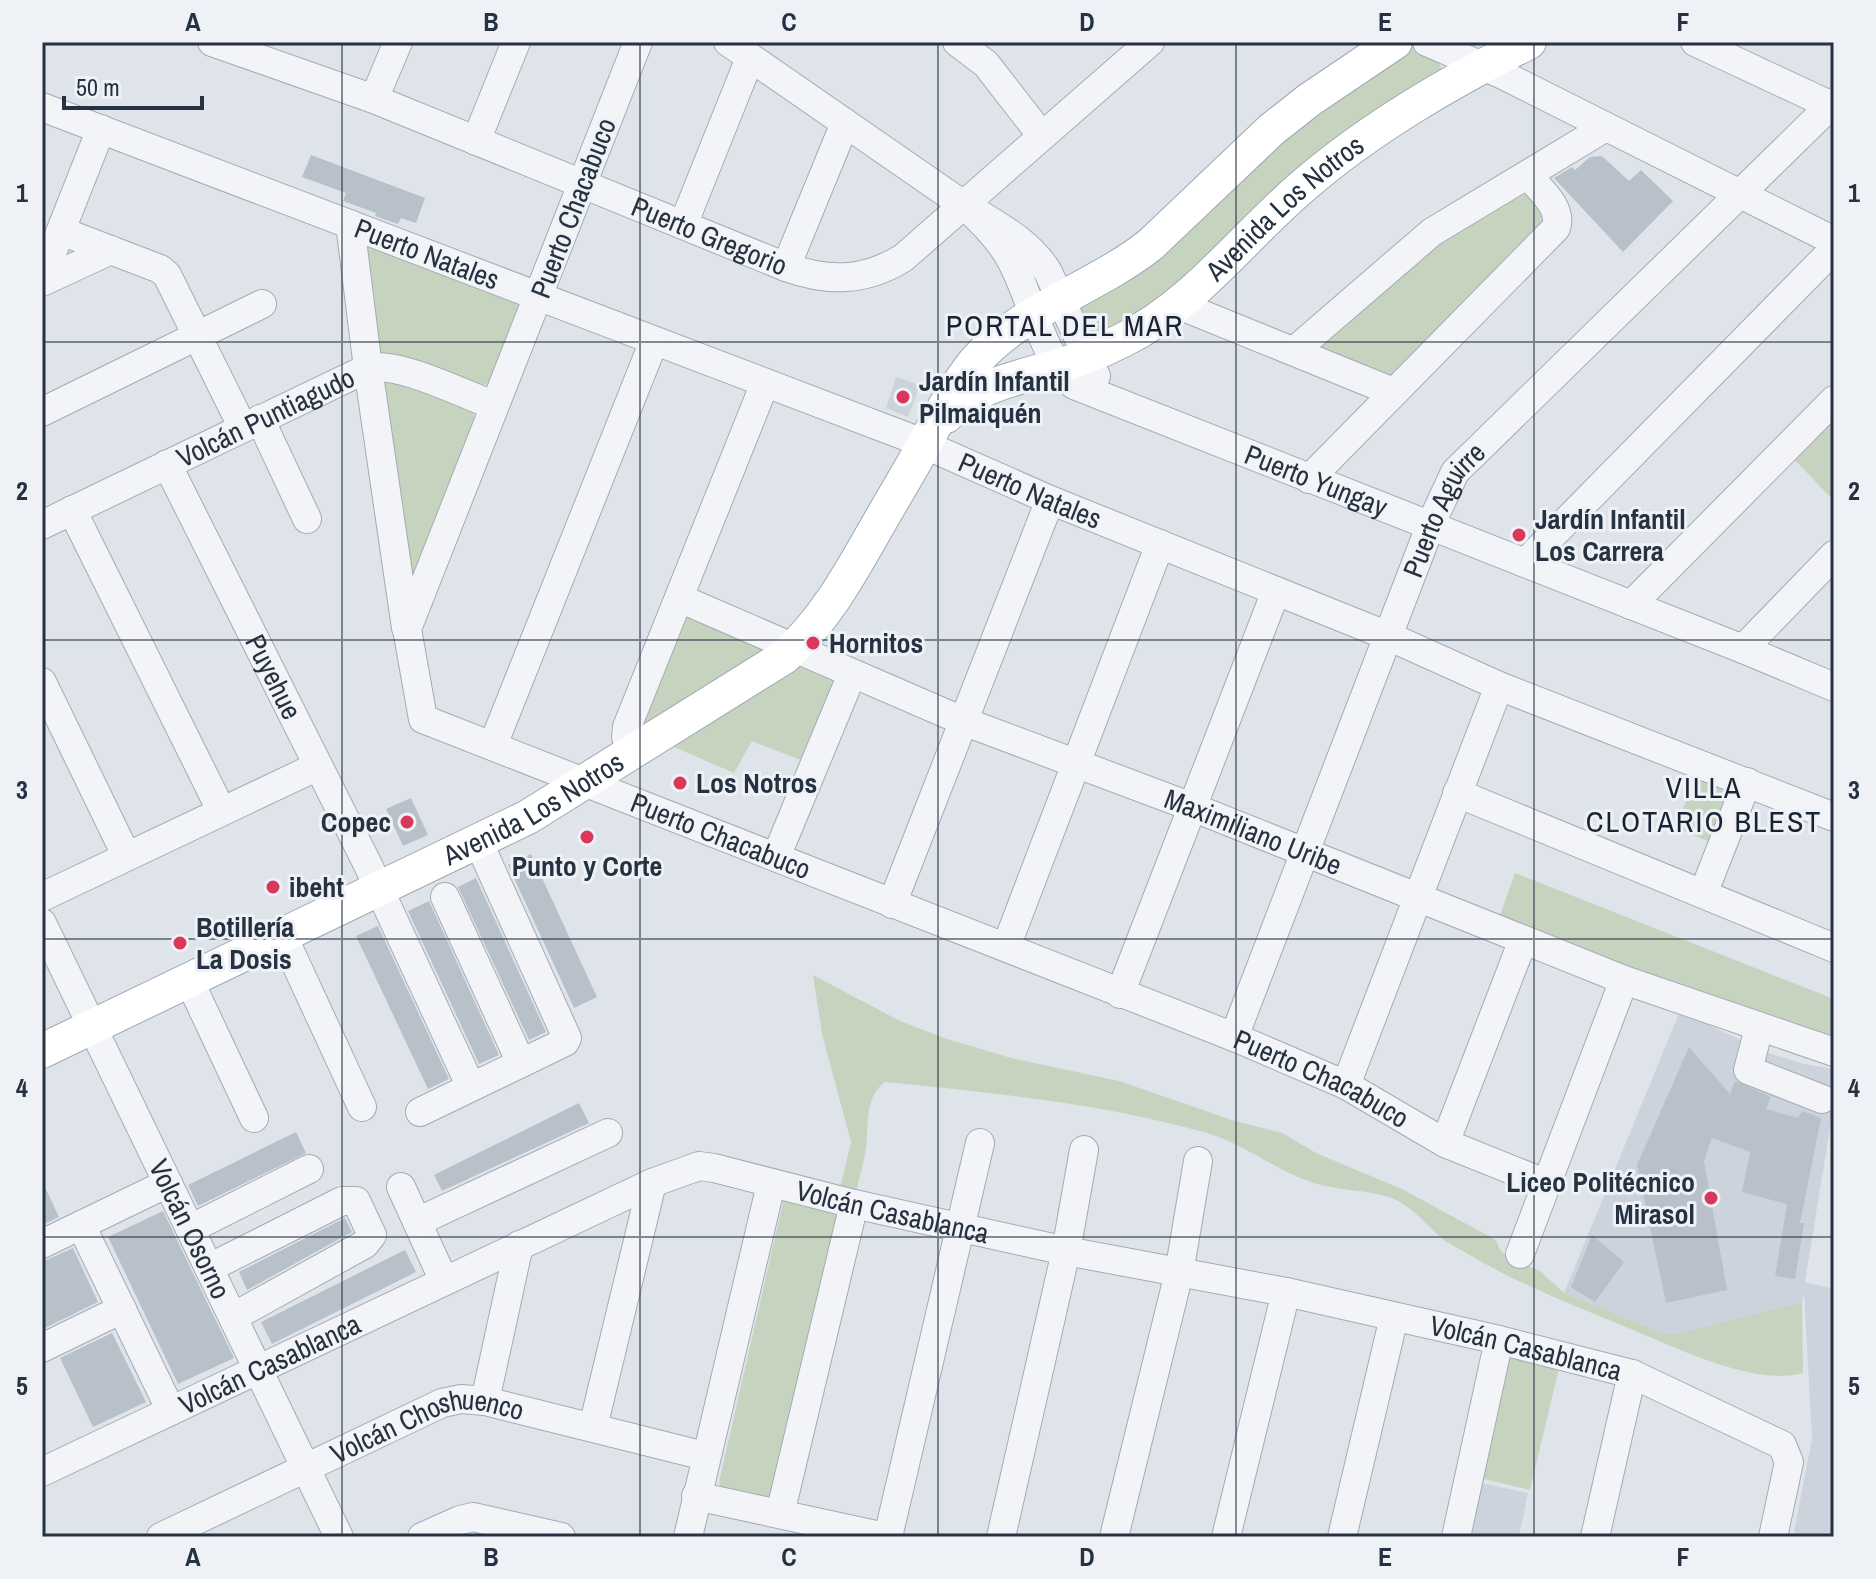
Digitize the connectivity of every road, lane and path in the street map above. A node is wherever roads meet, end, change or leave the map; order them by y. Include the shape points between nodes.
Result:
1 (212, 42) edge
2 (398, 42) edge
3 (516, 42) edge
4 (638, 42) edge
5 (957, 42) edge
6 (1395, 42) edge
7 (1427, 42) edge
8 (1529, 42) edge
9 (1695, 42) edge
10 (1140, 45) edge
11 (739, 50) edge
12 (272, 52) edge
13 (1482, 66) junction
14 (374, 99) junction
15 (1833, 105) edge
16 (42, 107) edge
17 (845, 123) junction
18 (1606, 127) junction
19 (101, 129) junction
20 (1042, 136) junction
21 (476, 141) junction
22 (1528, 175) junction
23 (582, 184) junction
24 (1740, 194) junction
25 (964, 205) junction
26 (350, 224) junction
27 (683, 225) junction
28 (61, 231) junction
29 (1834, 241) edge
30 (1834, 249) edge
31 (111, 250) junction
32 (786, 267) junction
33 (42, 280) edge
34 (539, 297) junction
35 (262, 304) dead end
36 (1179, 305) junction
37 (1047, 307) junction
38 (198, 335) junction
39 (654, 341) junction
40 (1294, 351) junction
41 (1073, 361) junction
42 (368, 368) junction
43 (765, 383) junction
44 (1393, 392) junction
45 (1834, 400) edge
46 (493, 405) junction
47 (42, 412) edge
48 (252, 424) junction
49 (924, 445) junction
50 (167, 464) junction
51 (1309, 479) junction
52 (1050, 500) junction
53 (72, 510) junction
54 (307, 519) dead end
55 (1431, 524) junction
56 (42, 525) edge
57 (1160, 544) junction
58 (1834, 555) edge
59 (1525, 563) junction
60 (1276, 591) junction
61 (679, 598) junction
62 (1631, 605) junction
63 (407, 629) junction
64 (1388, 636) junction
65 (794, 648) junction
66 (1743, 649) junction
67 (852, 674) junction
68 (42, 682) edge
69 (1499, 686) junction
70 (1834, 687) edge
71 (963, 721) junction
72 (493, 745) junction
73 (633, 754) junction
74 (1076, 763) junction
75 (318, 766) junction
76 (587, 781) junction
77 (1747, 782) junction
78 (1457, 793) junction
79 (1192, 807) junction
80 (221, 810) junction
81 (1834, 817) edge
82 (478, 841) junction
83 (1303, 851) junction
84 (126, 855) junction
85 (776, 857) junction
86 (379, 888) junction
87 (1703, 894) junction
88 (42, 897) edge
89 (445, 897) dead end
90 (1417, 897) junction
91 (892, 904) junction
92 (42, 923) edge
93 (282, 934) junction
94 (1523, 940) junction
95 (1006, 947) junction
96 (1834, 948) edge
97 (189, 980) junction
98 (1624, 980) junction
99 (1120, 994) junction
100 (92, 1026) junction
101 (1759, 1028) junction
102 (1234, 1037) junction
103 (42, 1051) edge
104 (1834, 1052) edge
105 (521, 1063) junction
106 (1346, 1085) junction
107 (471, 1087) junction
108 (1822, 1099) dead end
109 (362, 1107) dead end
110 (420, 1112) dead end
111 (254, 1118) dead end
112 (608, 1133) dead end
113 (980, 1143) dead end
114 (1445, 1143) junction
115 (1084, 1150) dead end
116 (1198, 1161) dead end
117 (309, 1169) dead end
118 (168, 1183) junction
119 (652, 1183) junction
120 (771, 1184) junction
121 (1547, 1184) junction
122 (401, 1187) dead end
123 (854, 1204) junction
124 (417, 1222) junction
125 (81, 1225) junction
126 (960, 1228) junction
127 (190, 1229) junction
128 (42, 1244) edge
129 (519, 1245) junction
130 (1066, 1251) junction
131 (1520, 1254) dead end
132 (209, 1268) junction
133 (1179, 1273) junction
134 (444, 1281) junction
135 (1286, 1292) junction
136 (122, 1309) junction
137 (233, 1317) junction
138 (1394, 1317) junction
139 (1499, 1340) junction
140 (42, 1348) edge
141 (258, 1370) junction
142 (1632, 1374) junction
143 (485, 1401) junction
144 (171, 1411) junction
145 (593, 1427) junction
146 (705, 1456) junction
147 (306, 1469) junction
148 (42, 1472) edge
149 (696, 1496) junction
150 (780, 1514) junction
151 (807, 1529) edge
152 (161, 1537) edge
153 (339, 1537) edge
154 (422, 1537) edge
155 (561, 1537) edge
156 (688, 1537) edge
157 (887, 1537) edge
158 (1001, 1537) edge
159 (1114, 1537) edge
160 (1226, 1537) edge
161 (1342, 1537) edge
162 (1456, 1537) edge
163 (1595, 1537) edge
164 (1773, 1537) edge

1 - 12 street, Puerto Gregorio
2 - 14 street
3 - 21 street
4 - 23 street, Puerto Chacabuco
5 - 20 street via 986,64
6 - 37 main road, Avenida Los Notros via 1271,130 1132,259
7 - 13 street
8 - 13 main road, Avenida Los Notros
9 - 15 street
10 - 20 street, Puerto Gregorio
11 - 17 street
11 - 27 street
12 - 14 street, Puerto Gregorio
13 - 18 street
13 - 36 main road, Avenida Los Notros via 1306,183
14 - 21 street, Puerto Gregorio
15 - 24 street, Puerto Aguirre
16 - 19 street, Puerto Natales
17 - 25 street
17 - 32 street
18 - 22 street
18 - 24 street
19 - 26 street, Puerto Natales
19 - 28 street
20 - 25 street, Puerto Gregorio
21 - 23 street, Puerto Gregorio
22 - 40 street via 1432,232
22 - 44 street via 1556,210 1556,228
23 - 27 street, Puerto Gregorio
23 - 34 street, Puerto Chacabuco
24 - 29 street
24 - 55 street, Puerto Aguirre via 1455,472
25 - 32 street, Puerto Gregorio via 903,258 870,274 835,279
25 - 37 street via 1040,258
26 - 34 street, Puerto Natales
26 - 42 street
27 - 32 street, Puerto Gregorio
28 - 31 street
28 - 33 street
30 - 59 street
31 - 33 street
31 - 38 street via 167,275
34 - 39 street, Puerto Natales
34 - 46 street, Puerto Chacabuco
35 - 38 street
36 - 40 street
36 - 41 main road, Avenida Los Notros via 1146,328
37 - 41 street
37 - 49 main road, Avenida Los Notros via 999,338 974,364
38 - 47 street
38 - 48 street
39 - 43 street, Puerto Natales
39 - 72 street
40 - 44 street
41 - 49 main road, Avenida Los Notros via 977,393 954,408
41 - 51 street, Puerto Yungay via 1074,385
42 - 46 street, Volcán Puntiagudo via 388,367
42 - 48 street, Volcán Puntiagudo
42 - 63 street
43 - 49 street, Puerto Natales
43 - 61 street
44 - 51 street
45 - 62 street
46 - 63 street, Puerto Chacabuco
48 - 50 street, Volcán Puntiagudo
48 - 54 street
49 - 52 street, Puerto Natales
49 - 65 main road, Avenida Los Notros via 843,587
50 - 53 street, Volcán Puntiagudo
50 - 75 street, Puyehue
51 - 55 street, Puerto Yungay
52 - 57 street, Puerto Natales
52 - 71 street
53 - 56 street, Volcán Puntiagudo
53 - 80 street
55 - 59 street, Puerto Yungay
55 - 64 street, Puerto Aguirre
57 - 60 street, Puerto Natales
57 - 74 street
58 - 66 street
59 - 62 street, Puerto Yungay
60 - 64 street, Puerto Natales
60 - 79 street
61 - 65 street, Maximiliano Uribe
61 - 73 street via 627,727
62 - 66 street, Puerto Yungay
63 - 72 street, Puerto Chacabuco via 423,719
64 - 69 street, Puerto Natales
64 - 83 street, Puerto Aguirre
65 - 67 street, Maximiliano Uribe
65 - 73 main road, Avenida Los Notros
66 - 70 street, Puerto Yungay
67 - 71 street, Maximiliano Uribe
67 - 85 street
68 - 84 street
69 - 77 street, Puerto Natales
69 - 78 street
71 - 74 street, Maximiliano Uribe
71 - 91 street
72 - 76 street, Puerto Chacabuco
73 - 76 main road, Avenida Los Notros
74 - 79 street, Maximiliano Uribe
74 - 95 street
75 - 80 street
75 - 86 street, Puyehue
76 - 82 main road, Avenida Los Notros
76 - 85 street, Puerto Chacabuco
77 - 81 street, Puerto Natales
77 - 87 street
78 - 87 street
78 - 90 street
79 - 83 street, Maximiliano Uribe
79 - 99 street
80 - 84 street
82 - 86 main road, Avenida Los Notros
82 - 105 street via 567,1034 565,1042
83 - 90 street, Maximiliano Uribe
83 - 102 street, Puerto Aguirre
84 - 88 street
85 - 91 street, Puerto Chacabuco
86 - 93 main road, Avenida Los Notros
86 - 107 street, Puyehue
87 - 96 street
89 - 105 street
90 - 94 street, Maximiliano Uribe
90 - 106 street
91 - 95 street, Puerto Chacabuco
92 - 100 street, Volcán Osorno
93 - 97 main road, Avenida Los Notros
93 - 109 street
94 - 98 street, Maximiliano Uribe
94 - 114 street
95 - 99 street, Puerto Chacabuco
97 - 100 main road, Avenida Los Notros
97 - 111 street
98 - 101 street, Maximiliano Uribe
98 - 121 street
99 - 102 street, Puerto Chacabuco
100 - 103 main road, Avenida Los Notros
100 - 118 street, Volcán Osorno
101 - 104 street, Maximiliano Uribe
101 - 108 street via 1748,1070
102 - 106 street, Puerto Chacabuco
105 - 107 street
106 - 114 street, Puerto Chacabuco
107 - 110 street
112 - 124 street
113 - 126 street
114 - 121 street, Puerto Chacabuco
115 - 130 street
116 - 133 street
117 - 127 street
118 - 125 street
118 - 127 street, Volcán Osorno
119 - 120 street, Volcán Casablanca via 699,1166
119 - 129 street, Volcán Casablanca
119 - 145 street
120 - 123 street, Volcán Casablanca
120 - 146 street
121 - 131 street
122 - 124 street
123 - 126 street, Volcán Casablanca
123 - 150 street
124 - 134 street
125 - 128 street
125 - 136 street
126 - 130 street, Volcán Casablanca
126 - 157 street
127 - 132 street, Volcán Osorno
129 - 134 street, Volcán Casablanca
129 - 143 street
130 - 133 street, Volcán Casablanca
130 - 158 street
132 - 137 street, Volcán Osorno
132 - 137 street via 342,1201 356,1201 372,1235 365,1244
133 - 135 street, Volcán Casablanca
133 - 159 street
134 - 141 street, Volcán Casablanca
135 - 138 street, Volcán Casablanca
135 - 160 street
136 - 140 street
136 - 144 street
137 - 141 street, Volcán Osorno
138 - 139 street, Volcán Casablanca
138 - 161 street
139 - 142 street, Volcán Casablanca
139 - 162 street
141 - 144 street, Volcán Casablanca
141 - 147 street, Volcán Osorno
142 - 163 street
142 - 164 street, Volcán Casablanca via 1782,1445 1789,1462
143 - 145 street, Volcán Choshuenco
143 - 147 street, Volcán Choshuenco via 442,1403
144 - 148 street, Volcán Casablanca
145 - 146 street, Volcán Choshuenco
146 - 149 street
147 - 152 street, Volcán Choshuenco
147 - 153 street, Volcán Osorno
149 - 150 street
149 - 156 street
150 - 151 street
151 - 157 street
154 - 155 street via 473,1517

